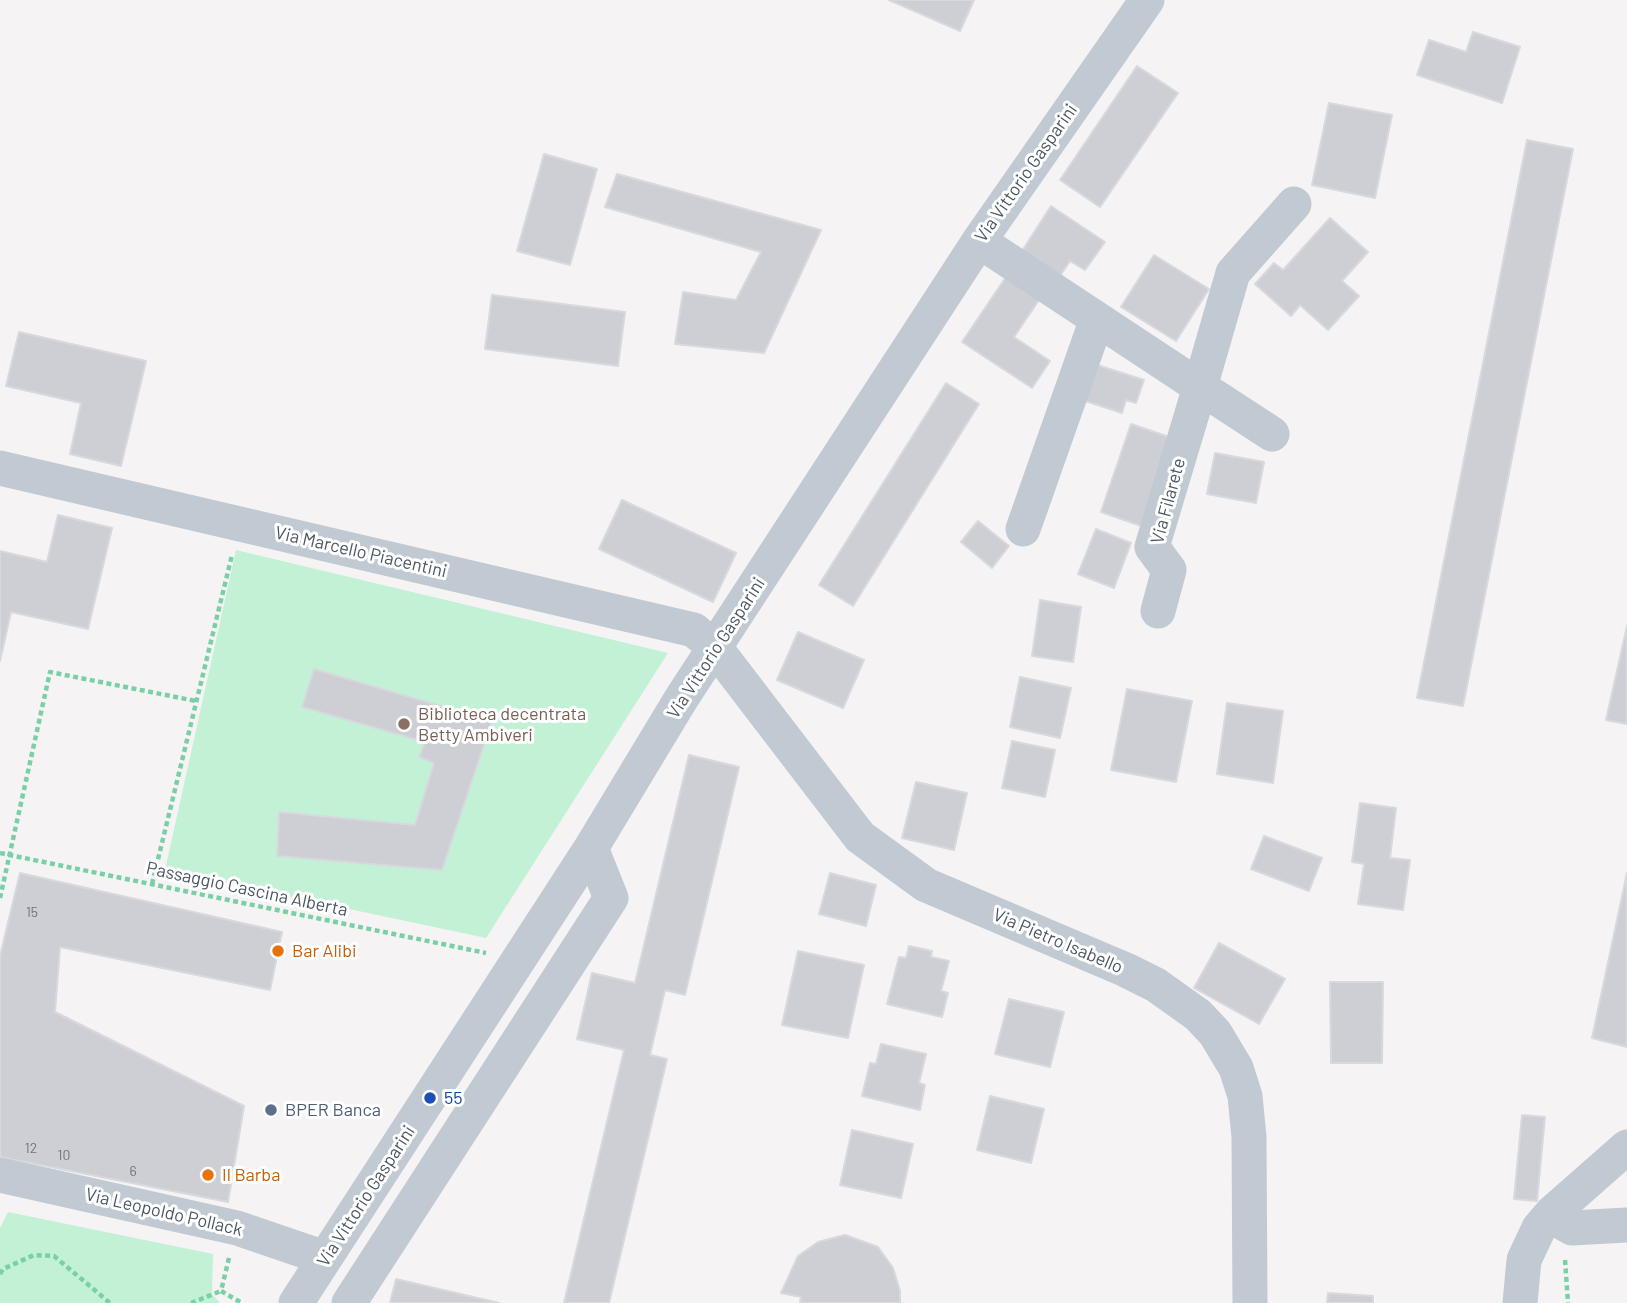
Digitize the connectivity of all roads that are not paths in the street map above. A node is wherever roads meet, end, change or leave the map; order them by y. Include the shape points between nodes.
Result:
1 (1147, 0) edge
2 (1294, 204) dead end
3 (979, 241) junction
4 (1097, 319) junction
5 (1200, 387) junction
6 (1272, 434) dead end
7 (0, 468) edge
8 (1023, 529) dead end
9 (1158, 611) dead end
10 (716, 649) junction
11 (591, 848) junction
12 (1627, 1147) edge
13 (0, 1175) edge
14 (1558, 1219) junction
15 (1627, 1225) edge
16 (325, 1258) junction
17 (296, 1303) edge
18 (349, 1303) edge
19 (1250, 1303) edge
20 (1520, 1303) edge

1 - 3 street, Via Vittorio Gasparini
2 - 5 street, Via Filarete via 1233,273
3 - 4 street
3 - 10 street, Via Vittorio Gasparini
4 - 5 street
4 - 8 street
5 - 6 street
5 - 9 street, Via Filarete via 1152,547 1169,570
7 - 10 street, Via Marcello Piacentini via 694,630
10 - 11 street, Via Vittorio Gasparini
10 - 19 street, Via Pietro Isabello via 860,837 926,885 1156,985 1215,1033 1236,1068 1245,1096
11 - 16 street, Via Vittorio Gasparini
11 - 18 street via 611,898
12 - 14 street
13 - 16 street, Via Leopoldo Pollack via 237,1228
14 - 15 street via 1572,1228
14 - 20 street via 1539,1228 1524,1260
16 - 17 street, Via Vittorio Gasparini

